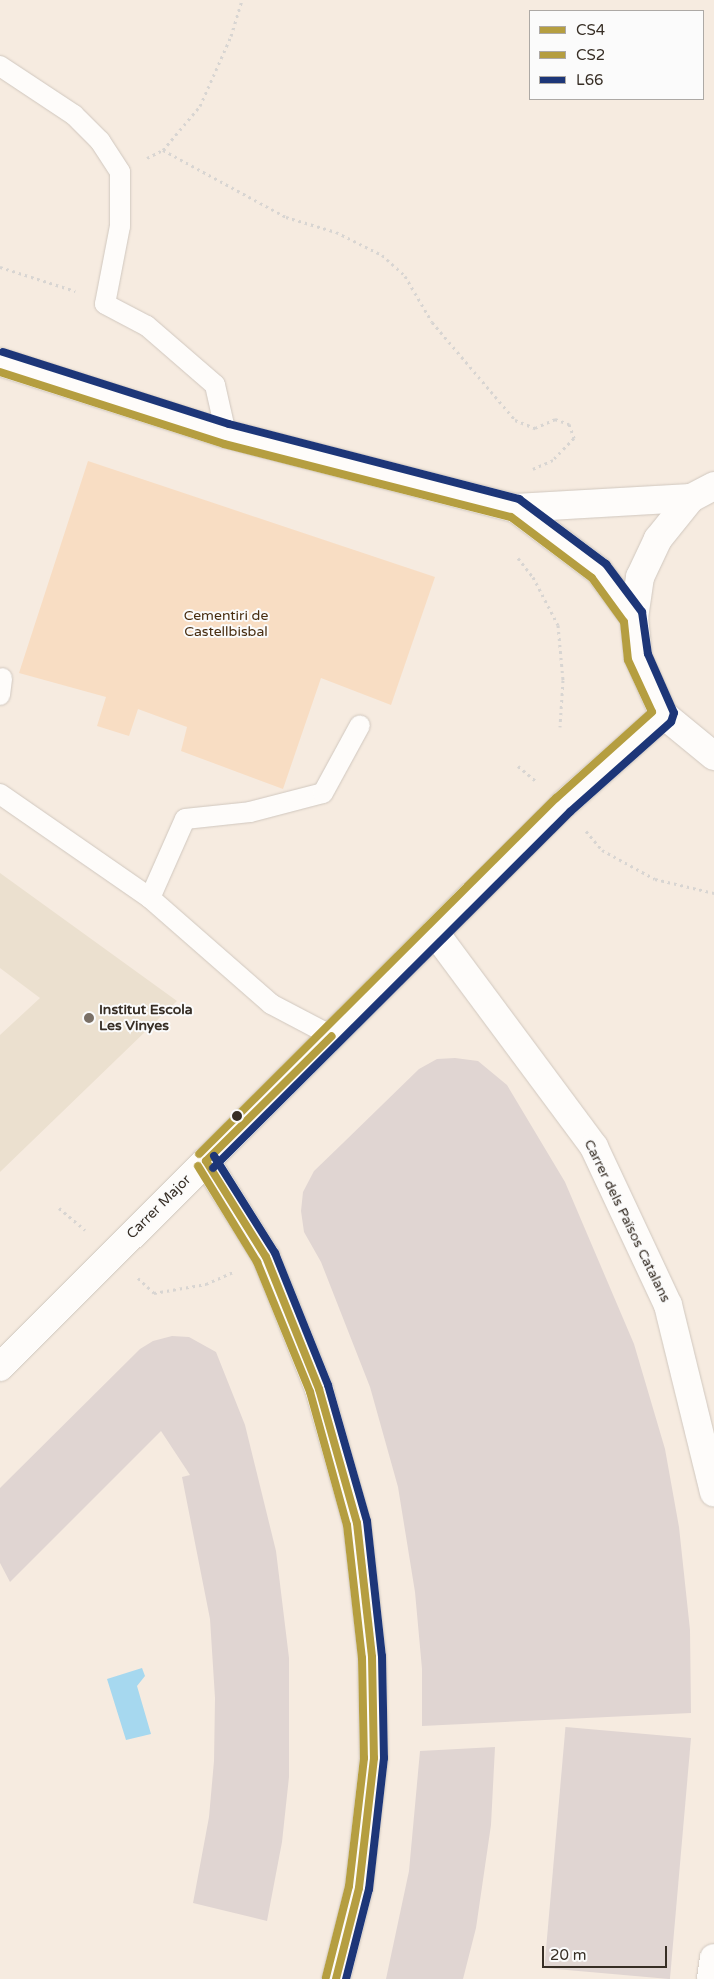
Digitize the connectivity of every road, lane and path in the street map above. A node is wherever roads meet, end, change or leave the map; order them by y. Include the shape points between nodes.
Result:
1 (242, 0) edge
2 (0, 66) edge
3 (162, 150) junction
4 (120, 172) junction
5 (0, 267) edge
6 (105, 304) junction
7 (0, 362) edge
8 (226, 434) junction
9 (702, 492) edge
10 (515, 508) junction
11 (634, 618) junction
12 (664, 715) junction
13 (360, 725) dead end
14 (560, 727) dead end
15 (714, 756) edge
16 (518, 766) dead end
17 (539, 784) dead end
18 (0, 794) edge
19 (583, 828) dead end
20 (714, 893) edge
21 (150, 898) junction
22 (436, 934) junction
23 (332, 1036) junction
24 (206, 1161) junction
25 (0, 1367) edge
26 (714, 1492) edge
27 (714, 1958) edge
28 (336, 1979) edge
29 (710, 1979) edge

1 - 3 path via 214,80 200,106
2 - 4 lane via 74,115 100,141
3 - 4 path
3 - 10 path via 286,216 336,232 382,255 406,276 432,322 515,420 535,428 555,419 569,424 574,438 553,460 524,474
4 - 6 lane via 120,226
5 - 6 path
6 - 8 lane via 147,326 215,385
7 - 8 street
8 - 10 street
9 - 10 street
9 - 11 street via 647,557
10 - 11 street via 599,571
10 - 14 path via 506,542 533,576 558,625 563,680
11 - 12 street via 638,656
12 - 15 street
12 - 22 street, Carrer Major via 563,805
13 - 21 lane via 324,793 250,812 185,819
16 - 17 path
18 - 21 lane
19 - 20 path via 602,850 655,879
21 - 23 lane via 271,1004
22 - 23 street, Carrer Major
22 - 26 street, Carrer dels Països Catalans via 594,1147 668,1305
23 - 24 street, Carrer Major
24 - 25 street, Carrer Major
24 - 28 street via 266,1257 319,1389 357,1523 372,1657 374,1758 359,1888
27 - 29 street

